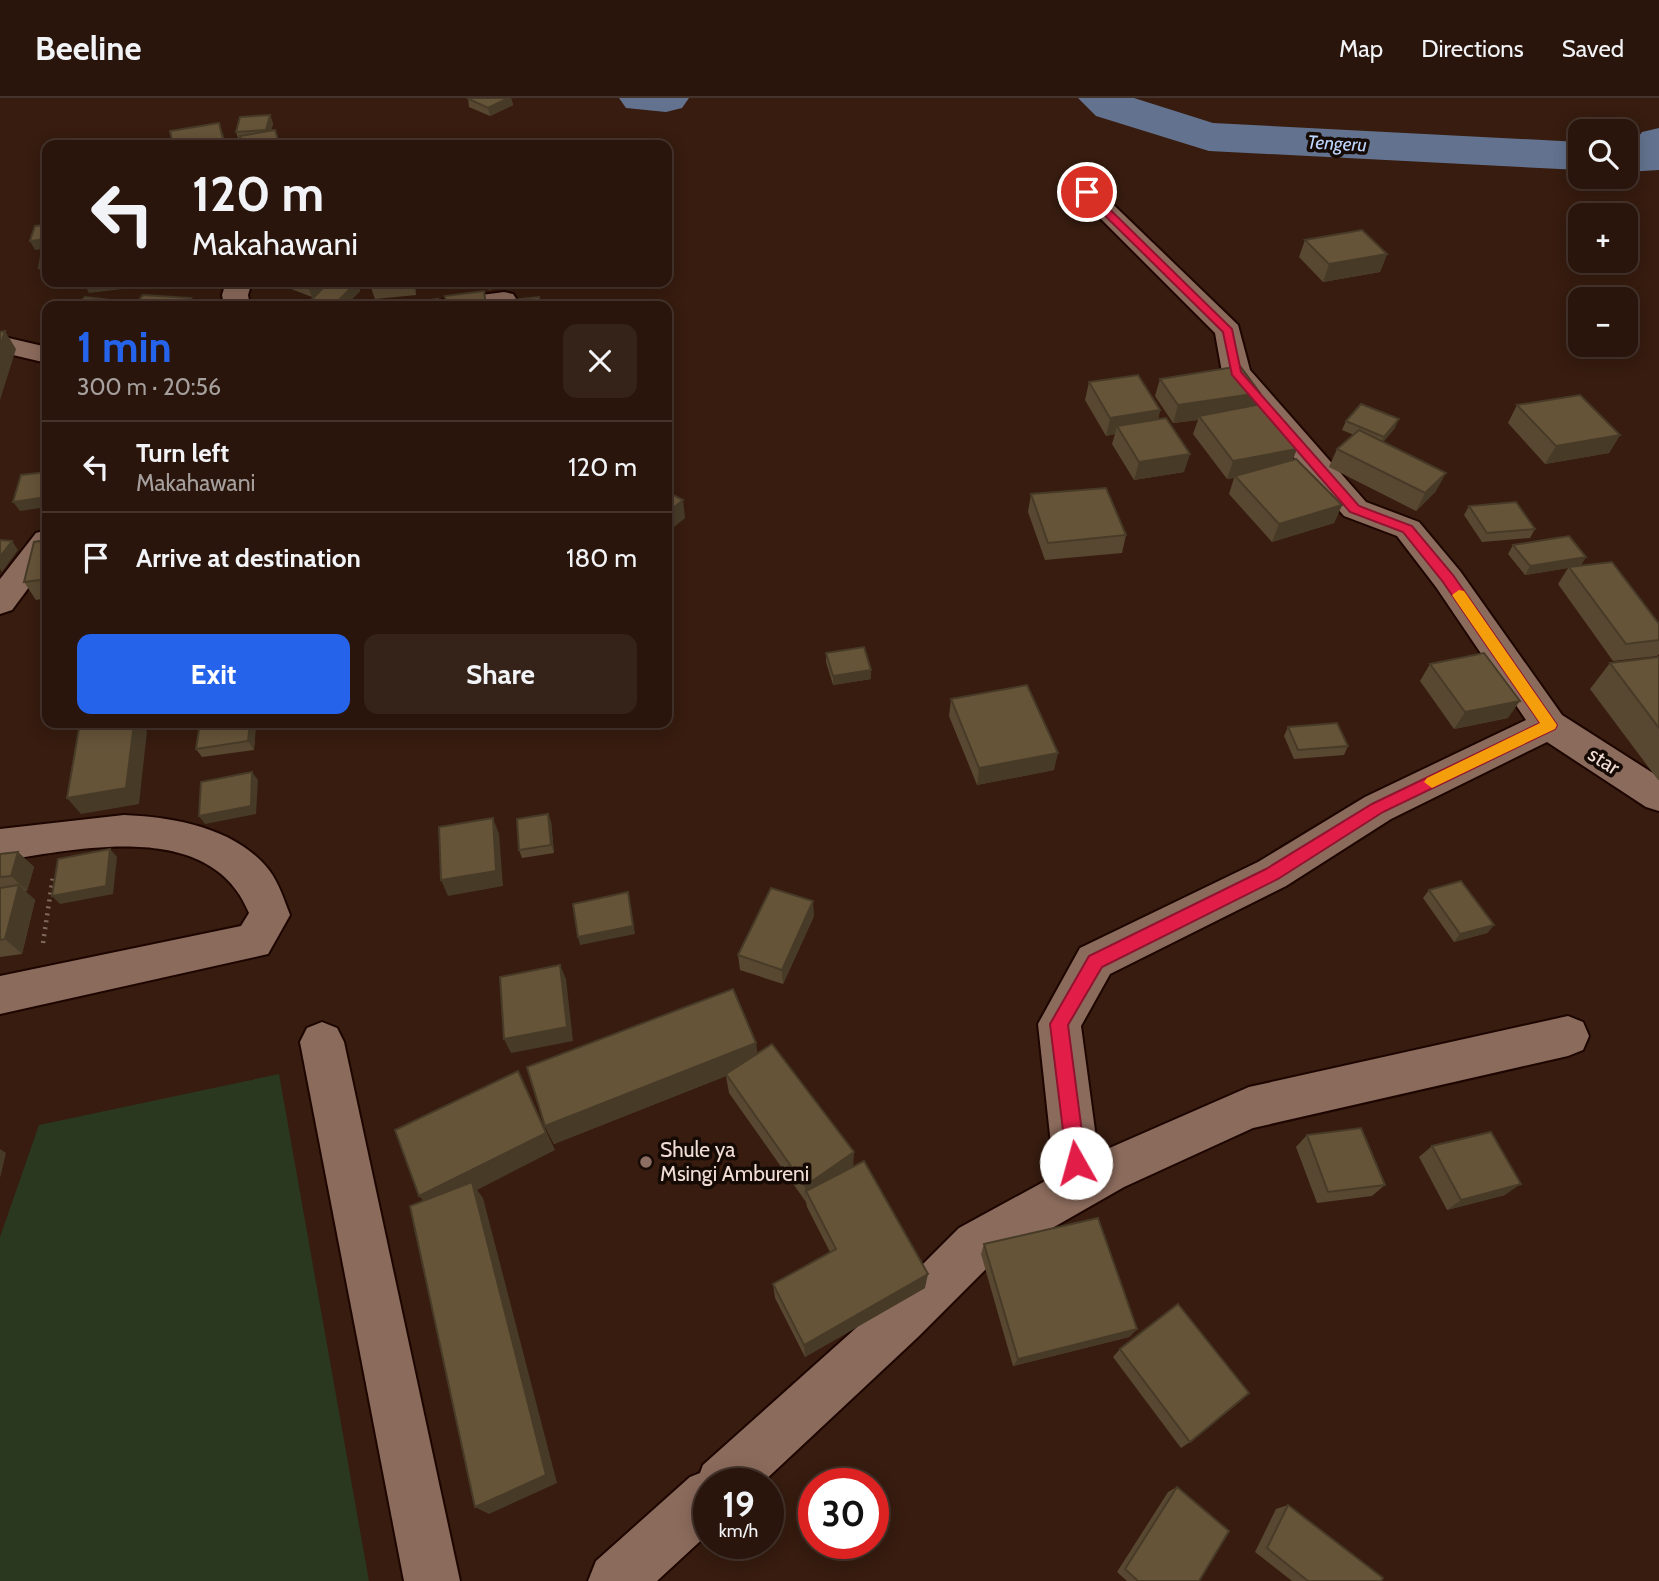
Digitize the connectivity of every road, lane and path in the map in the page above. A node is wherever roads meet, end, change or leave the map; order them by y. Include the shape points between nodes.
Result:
1 (1087, 192) dead end
2 (504, 300) edge
3 (495, 301) edge
4 (0, 344) edge
5 (42, 354) edge
6 (42, 547) edge
7 (0, 602) edge
8 (1549, 725) junction
9 (1659, 796) edge
10 (59, 837) junction
11 (0, 845) edge
12 (18, 991) edge
13 (1568, 1036) dead end
14 (322, 1042) dead end
15 (1076, 1163) dead end
16 (739, 1468) edge
17 (693, 1511) edge
18 (432, 1581) edge
19 (616, 1581) edge

1 - 8 street via 1228,331 1236,372 1355,509 1408,529
2 - 3 street
4 - 5 street
6 - 7 street
8 - 9 street, star
8 - 15 street via 1378,808 1272,874 1096,961 1059,1024
10 - 11 street
10 - 12 path
10 - 12 street via 142,831 212,846 256,884 270,915 254,941
13 - 16 street via 1249,1108 1108,1171 976,1245
14 - 18 street
17 - 19 street

